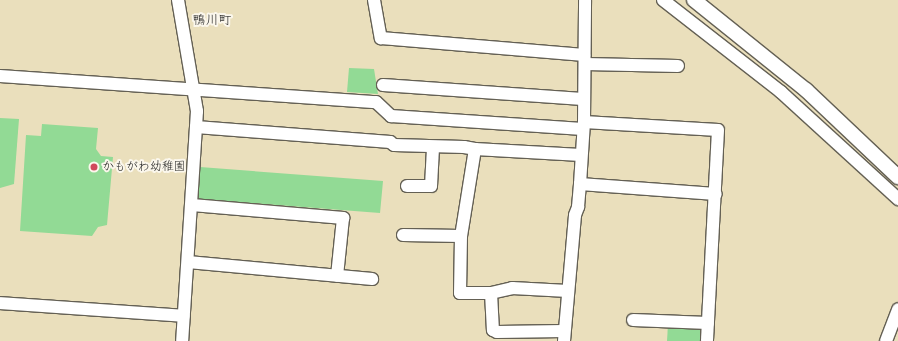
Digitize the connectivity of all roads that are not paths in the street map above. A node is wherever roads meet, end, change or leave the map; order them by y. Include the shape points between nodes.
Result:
1 (178, 0) edge
2 (374, 0) edge
3 (585, 0) edge
4 (663, 0) edge
5 (694, 0) edge
6 (585, 60) junction
7 (678, 66) dead end
8 (0, 76) edge
9 (383, 85) dead end
10 (193, 90) junction
11 (583, 99) junction
12 (583, 125) junction
13 (196, 127) junction
14 (433, 146) junction
15 (475, 149) junction
16 (581, 155) junction
17 (898, 177) edge
18 (580, 184) junction
19 (407, 186) dead end
20 (716, 194) junction
21 (898, 199) edge
22 (192, 205) junction
23 (403, 235) dead end
24 (461, 236) junction
25 (188, 262) junction
26 (336, 276) junction
27 (372, 279) dead end
28 (568, 291) junction
29 (491, 293) junction
30 (0, 303) edge
31 (898, 308) edge
32 (184, 316) junction
33 (633, 320) dead end
34 (708, 323) junction
35 (564, 336) edge
36 (182, 341) edge
37 (707, 341) edge
38 (886, 341) edge

1 - 10 street
2 - 6 street via 381,38
3 - 6 street
4 - 21 street via 781,92
5 - 17 street via 806,90
6 - 7 street
6 - 11 street
8 - 10 street
9 - 11 street
10 - 12 street via 376,102 391,116
10 - 13 street via 197,112
11 - 12 street
12 - 16 street
12 - 20 street via 718,130
13 - 14 street via 390,142 394,145
13 - 22 street
14 - 15 street via 464,146
14 - 19 street via 431,186
15 - 16 street
15 - 24 street
16 - 18 street
18 - 20 street
18 - 28 street
20 - 34 street
22 - 25 street
22 - 26 street via 343,218
23 - 24 street
24 - 29 street via 460,293
25 - 26 street
25 - 32 street
26 - 27 street
28 - 29 street via 512,288
28 - 35 street
29 - 35 street via 493,330
30 - 32 street
31 - 38 street
32 - 36 street
33 - 34 street
34 - 37 street

